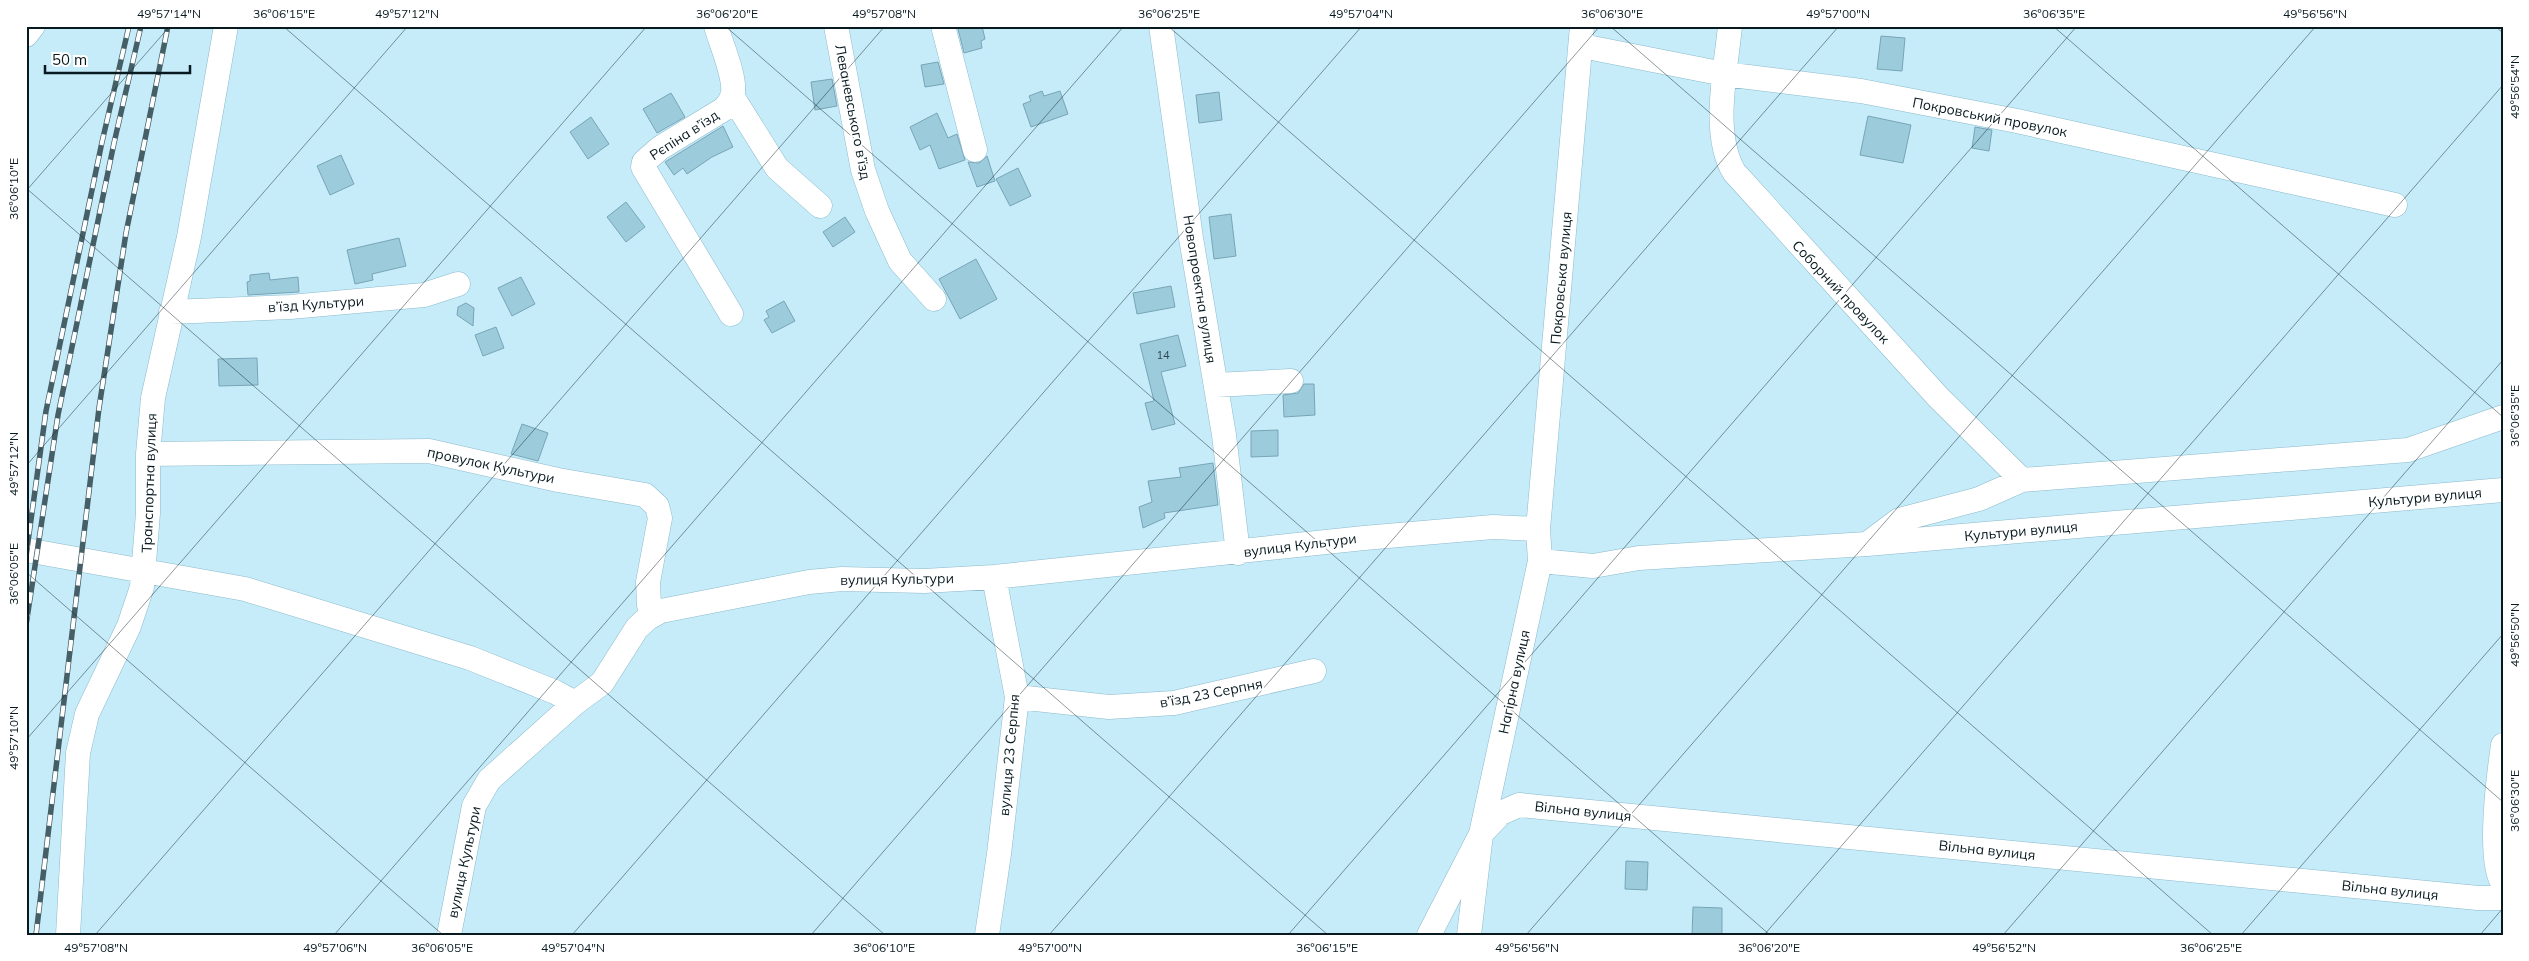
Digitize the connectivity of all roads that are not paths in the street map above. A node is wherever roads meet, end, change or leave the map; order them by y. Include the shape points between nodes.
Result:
1 (33, 26) edge
2 (226, 26) edge
3 (716, 26) edge
4 (836, 26) edge
5 (943, 26) edge
6 (1162, 26) edge
7 (1730, 26) edge
8 (26, 35) edge
9 (1582, 36) edge
10 (1724, 74) junction
11 (732, 96) junction
12 (975, 150) dead end
13 (2395, 205) dead end
14 (820, 206) dead end
15 (458, 284) dead end
16 (934, 300) dead end
17 (171, 312) junction
18 (731, 314) dead end
19 (1291, 381) dead end
20 (1216, 386) junction
21 (2503, 417) edge
22 (148, 454) junction
23 (2022, 480) junction
24 (2503, 490) edge
25 (1538, 529) junction
26 (1867, 544) junction
27 (26, 550) edge
28 (1238, 552) junction
29 (1540, 561) junction
30 (145, 569) junction
31 (994, 577) junction
32 (652, 615) junction
33 (1314, 671) dead end
34 (1018, 697) junction
35 (575, 703) junction
36 (2503, 744) edge
37 (1481, 834) junction
38 (2503, 883) edge
39 (2503, 898) edge
40 (68, 935) edge
41 (449, 935) edge
42 (987, 935) edge
43 (1429, 935) edge
44 (1470, 935) edge

1 - 8 street
2 - 17 street, Транспортна вулиця via 189,237
3 - 11 street via 732,82
4 - 16 street, Леваневського в’їзд via 862,170 900,262
5 - 12 street
6 - 20 street, Новопроектна вулиця via 1191,238
7 - 10 street, Соборний провулок
9 - 10 street, Покровський провулок
9 - 25 street, Покровська вулиця
10 - 13 street, Покровський провулок via 1861,92 2016,121
10 - 23 street, Соборний провулок via 1722,138 1727,159 1738,178 1938,397
11 - 14 street via 778,168
11 - 18 street, Рєпіна в’їзд via 724,109 648,157 643,167
15 - 17 street, в’їзд Культури via 424,295 290,307
17 - 22 street, Транспортна вулиця via 153,398
19 - 20 street
20 - 28 street, Новопроектна вулиця
21 - 23 street via 2408,450
22 - 30 street, Транспортна вулиця
22 - 32 street, провулок Культури via 428,451 558,480 645,495 657,506 660,518 648,582
23 - 26 street via 1979,499 1900,520
24 - 26 street, Культури вулиця
25 - 28 street, вулиця Культури via 1492,527
25 - 29 street, Нагірна вулиця
26 - 29 street, Культури вулиця via 1639,558 1593,566
27 - 30 street
28 - 31 street, вулиця Культури
29 - 37 street, Нагірна вулиця
30 - 35 street via 245,589 407,637 516,676
30 - 40 street, Транспортна вулиця via 138,604 87,714 78,753
31 - 32 street, вулиця Культури via 809,582 668,609
31 - 34 street, вулиця 23 Серпня
32 - 35 street, вулиця Культури via 636,628 602,683
33 - 34 street, в’їзд 23 Серпня via 1174,703 1109,708
34 - 42 street, вулиця 23 Серпня
35 - 41 street, вулиця Культури via 494,776 480,793 474,806
36 - 38 street via 2494,848 2496,866
37 - 39 street, Вільна вулиця via 1501,813 1519,805
37 - 43 street, Нагірна вулиця
37 - 44 street, Нагірна вулиця

